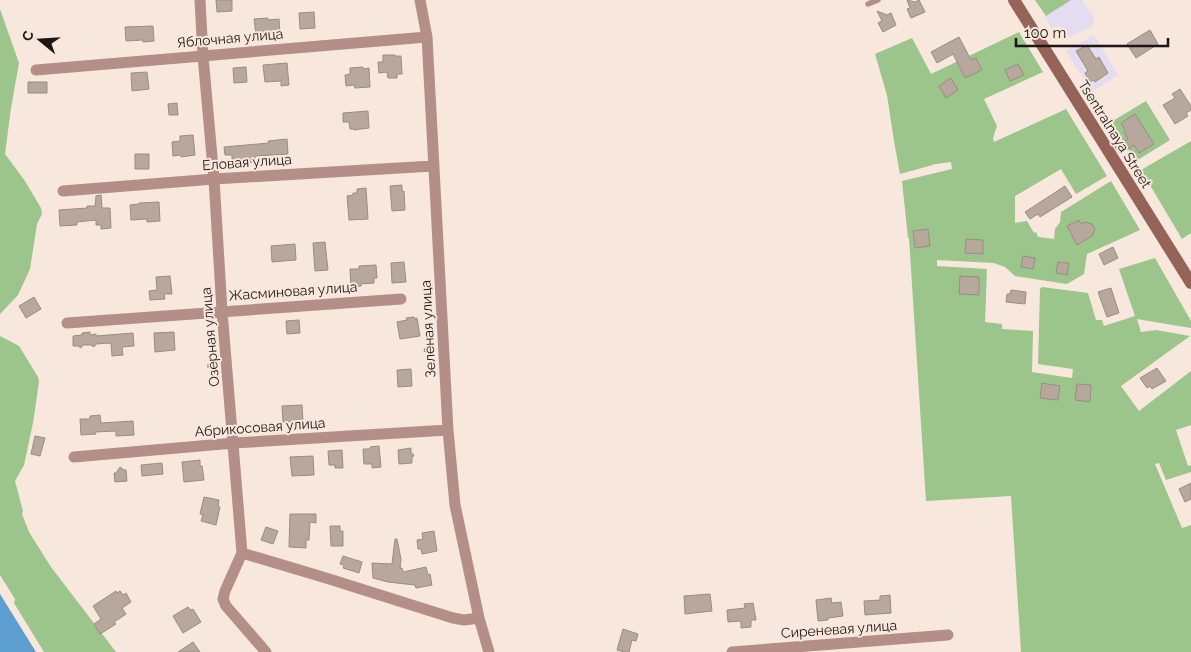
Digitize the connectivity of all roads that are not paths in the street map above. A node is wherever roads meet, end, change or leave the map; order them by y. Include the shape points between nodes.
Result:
1 (200, 0) edge
2 (420, 0) edge
3 (878, 0) edge
4 (1014, 0) edge
5 (868, 4) dead end
6 (427, 37) junction
7 (203, 56) junction
8 (36, 70) dead end
9 (433, 166) junction
10 (214, 179) junction
11 (63, 190) dead end
12 (1191, 283) edge
13 (402, 298) dead end
14 (222, 311) junction
15 (67, 323) dead end
16 (448, 430) junction
17 (234, 443) junction
18 (74, 456) dead end
19 (242, 553) junction
20 (479, 618) junction
21 (948, 635) dead end
22 (266, 652) edge
23 (489, 652) edge
24 (732, 652) edge

1 - 7 street, Озёрная улица
2 - 6 street, Зелёная улица
3 - 5 lane
4 - 12 main road, Tsentralnaya Street
6 - 7 street, Яблочная улица
6 - 9 street, Зелёная улица
7 - 8 street, Яблочная улица
7 - 10 street, Озёрная улица
9 - 10 street, Еловая улица
9 - 16 street, Зелёная улица
10 - 11 street, Еловая улица
10 - 14 street, Озёрная улица
13 - 14 street, Жасминовая улица
14 - 15 street, Жасминовая улица
14 - 17 street, Озёрная улица
16 - 17 street, Абрикосовая улица
16 - 20 street, Зелёная улица via 455,505
17 - 18 street, Абрикосовая улица
17 - 19 street, Озёрная улица
19 - 20 street via 453,618
19 - 22 street, Озёрная улица via 223,599
20 - 23 street, Зелёная улица
21 - 24 street, Сиреневая улица

